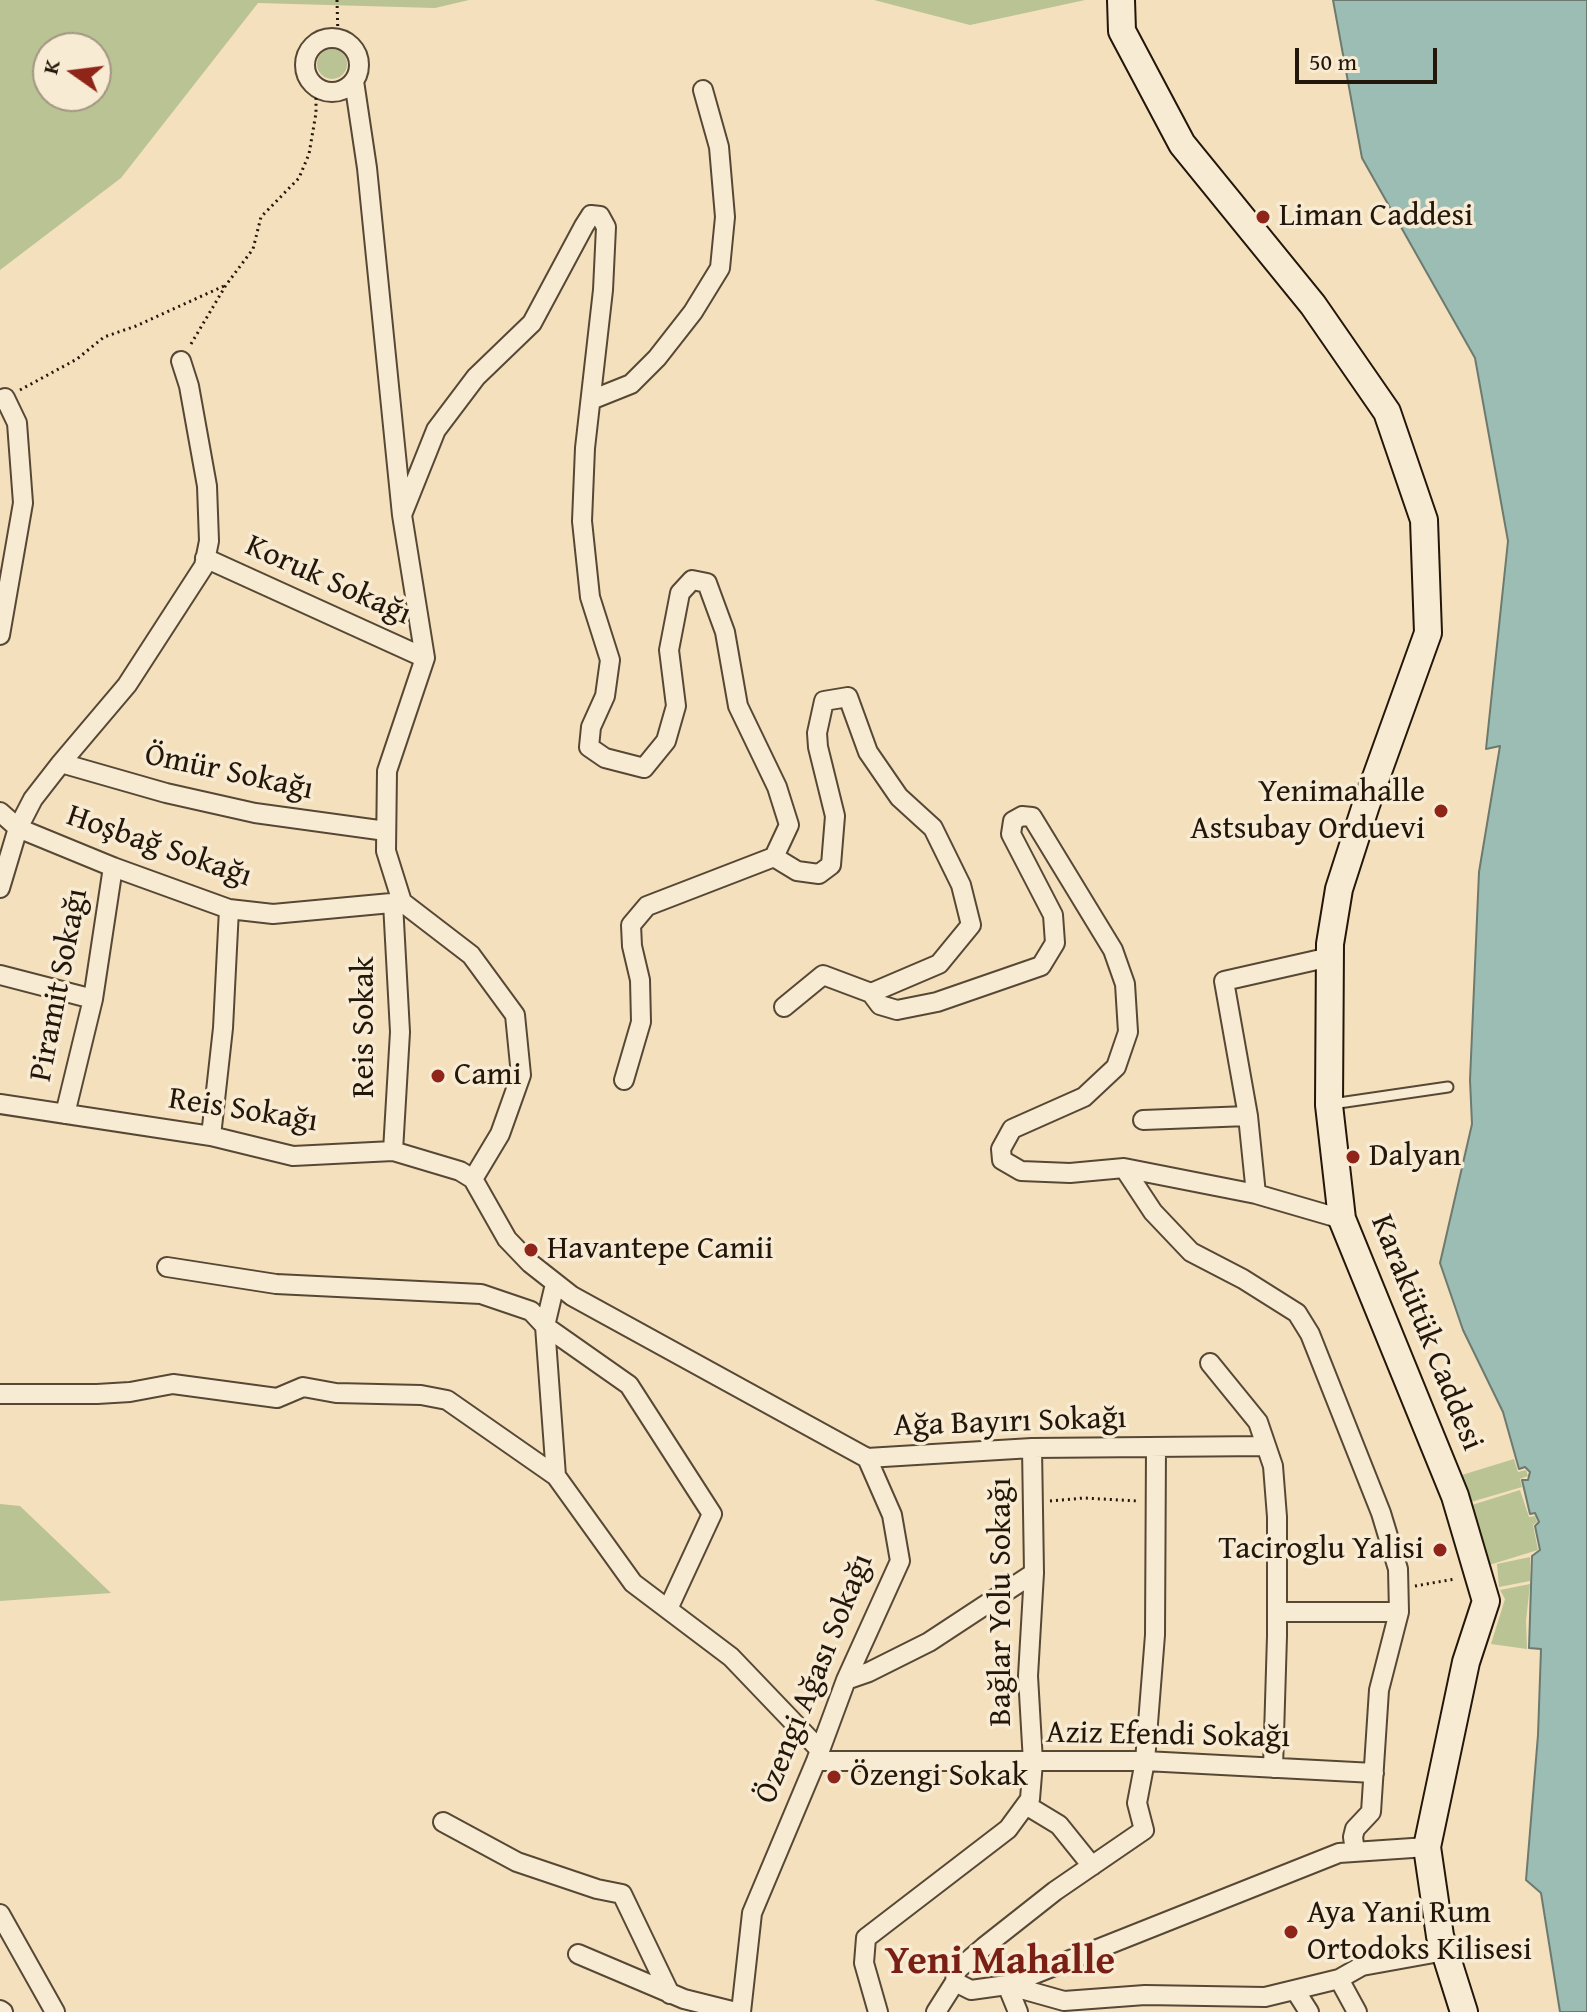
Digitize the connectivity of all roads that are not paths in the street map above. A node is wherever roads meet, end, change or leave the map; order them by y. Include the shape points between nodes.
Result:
1 (1121, 0) edge
2 (354, 81) junction
3 (703, 90) dead end
4 (181, 361) road end
5 (2, 399) edge
6 (591, 400) junction
7 (402, 515) junction
8 (205, 558) junction
9 (0, 635) edge
10 (425, 658) junction
11 (61, 763) junction
12 (0, 812) edge
13 (18, 828) junction
14 (386, 831) junction
15 (774, 857) junction
16 (113, 867) junction
17 (0, 888) edge
18 (398, 903) junction
19 (229, 909) junction
20 (1330, 957) junction
21 (0, 975) edge
22 (871, 993) junction
23 (93, 999) junction
24 (784, 1007) dead end
25 (624, 1080) dead end
26 (1448, 1087) dead end
27 (0, 1104) edge
28 (1329, 1105) junction
29 (65, 1114) junction
30 (1248, 1116) junction
31 (1143, 1120) dead end
32 (211, 1136) junction
33 (393, 1151) junction
34 (1124, 1168) junction
35 (473, 1179) junction
36 (1256, 1194) junction
37 (1342, 1219) junction
38 (167, 1267) dead end
39 (555, 1284) junction
40 (545, 1326) junction
41 (1210, 1363) dead end
42 (0, 1394) edge
43 (1266, 1446) junction
44 (1032, 1448) junction
45 (1156, 1448) junction
46 (867, 1458) junction
47 (556, 1476) junction
48 (1034, 1573) junction
49 (668, 1609) junction
50 (1277, 1612) junction
51 (1399, 1612) junction
52 (846, 1680) junction
53 (818, 1756) junction
54 (1145, 1761) junction
55 (1033, 1762) junction
56 (1273, 1768) junction
57 (1374, 1773) junction
58 (1026, 1805) junction
59 (443, 1822) dead end
60 (1427, 1847) junction
61 (1355, 1852) junction
62 (1092, 1866) junction
63 (0, 1914) edge
64 (1445, 1951) junction
65 (578, 1954) dead end
66 (1339, 1979) junction
67 (955, 1982) junction
68 (1007, 1985) junction
69 (1295, 1990) junction
70 (670, 1994) junction
71 (1269, 2005) edge
72 (55, 2012) edge
73 (739, 2012) edge
74 (878, 2012) edge
75 (936, 2012) edge
76 (1018, 2012) edge
77 (1309, 2012) edge
78 (1357, 2012) edge
79 (1464, 2012) edge

1 - 20 main road, Karakütük Caddesi via 1122,31 1182,144 1313,305 1387,412 1424,520 1428,633 1339,889
2 - 2 street via 359,60 348,42 328,37 310,48 305,69 316,87 336,92
2 - 7 street
3 - 6 street via 719,147 725,217 720,268 657,358 631,384
4 - 8 street via 207,486
5 - 9 street via 17,423 23,503
6 - 7 street via 606,227 600,216 591,215 532,323 476,377 436,430
6 - 15 street via 582,521 590,597 610,660 589,747 605,758 644,768 666,741 676,706 669,650 680,593 692,580 707,583 725,632 738,706 789,825
7 - 10 street
8 - 10 street, Koruk Sokağı
8 - 11 street via 127,685
10 - 14 street, Reis Sokak via 387,771
11 - 13 street
11 - 14 street, Ömür Sokağı via 255,813
12 - 13 street, Hoşbağ Sokağı
13 - 16 street, Hoşbağ Sokağı
13 - 17 street
14 - 18 street, Reis Sokak
15 - 22 street via 797,871 819,874 831,865 835,816 817,733 824,701 848,697 868,752 899,797 933,828 961,885 971,925 939,964
15 - 25 street via 647,906 631,925 641,1022
16 - 19 street, Hoşbağ Sokağı
16 - 23 street, Piramit Sokağı
18 - 19 street, Hoşbağ Sokağı via 273,914
18 - 33 street, Reis Sokak via 400,1032
18 - 35 street via 471,955 515,1015 521,1075 500,1134
19 - 32 street
20 - 28 main road, Karakütük Caddesi
20 - 30 street via 1224,981
21 - 23 street
22 - 24 street via 823,975
22 - 34 street via 880,1005 897,1010 937,1002 1041,966 1055,943 1053,915 1011,834 1013,821 1032,817 1113,950 1125,984 1128,1032 1116,1067 1084,1097 1012,1129 1001,1149 1002,1160 1021,1171
23 - 29 street, Piramit Sokağı
26 - 28 lane
27 - 29 street, Reis Sokağı
28 - 37 main road, Karakütük Caddesi
29 - 32 street, Reis Sokağı
30 - 31 street
30 - 36 street
32 - 33 street, Reis Sokağı via 293,1156
33 - 35 street, Reis Sokağı
34 - 36 street
34 - 51 street via 1153,1212 1191,1252 1297,1313 1381,1513 1398,1569
35 - 39 street via 507,1239
36 - 37 street
37 - 60 main road, Karakütük Caddesi via 1455,1496 1486,1601 1466,1662
38 - 40 street via 276,1284 481,1294 531,1311
39 - 40 street
39 - 46 street
40 - 47 street
40 - 49 street via 629,1385 712,1514
41 - 43 street via 1258,1422
42 - 47 street via 97,1394 173,1384 277,1398 303,1387 421,1395 447,1400
43 - 45 street, Ağa Bayırı Sokağı
43 - 50 street via 1276,1504
44 - 45 street, Ağa Bayırı Sokağı
44 - 46 street, Ağa Bayırı Sokağı
44 - 48 street, Bağlar Yolu Sokağı
45 - 54 street via 1155,1635
46 - 52 street, Özengi Ağası Sokağı via 892,1515 900,1561
47 - 49 street via 633,1583
48 - 52 street via 929,1642
48 - 55 street, Bağlar Yolu Sokağı via 1028,1676
49 - 53 street via 731,1657
50 - 51 street
50 - 56 street
51 - 57 street via 1379,1690
52 - 53 street, Özengi Ağası Sokağı
53 - 55 street, Aziz Efendi Sokağı
53 - 73 street, Özengi Ağası Sokağı via 752,1913
54 - 55 street, Aziz Efendi Sokağı
54 - 56 street, Aziz Efendi Sokağı
54 - 62 street via 1137,1803 1144,1830
55 - 58 street, Bağlar Yolu Sokağı
56 - 57 street, Aziz Efendi Sokağı
57 - 61 street via 1371,1812 1355,1829
58 - 62 street via 1059,1825
58 - 74 street via 1008,1829 866,1938 864,1963
59 - 70 street via 517,1862 622,1894
60 - 61 street
60 - 64 main road, Karakütük Caddesi
61 - 68 street via 1339,1853
62 - 67 street via 984,1947 956,1971
63 - 72 street
64 - 66 street via 1362,1966
64 - 79 main road, Karakütük Caddesi
65 - 70 street
66 - 69 street
66 - 78 street
67 - 68 street via 971,1990
67 - 75 street
68 - 71 street via 1064,2001 1145,1995
68 - 76 street
69 - 71 street
69 - 77 street
70 - 73 street

